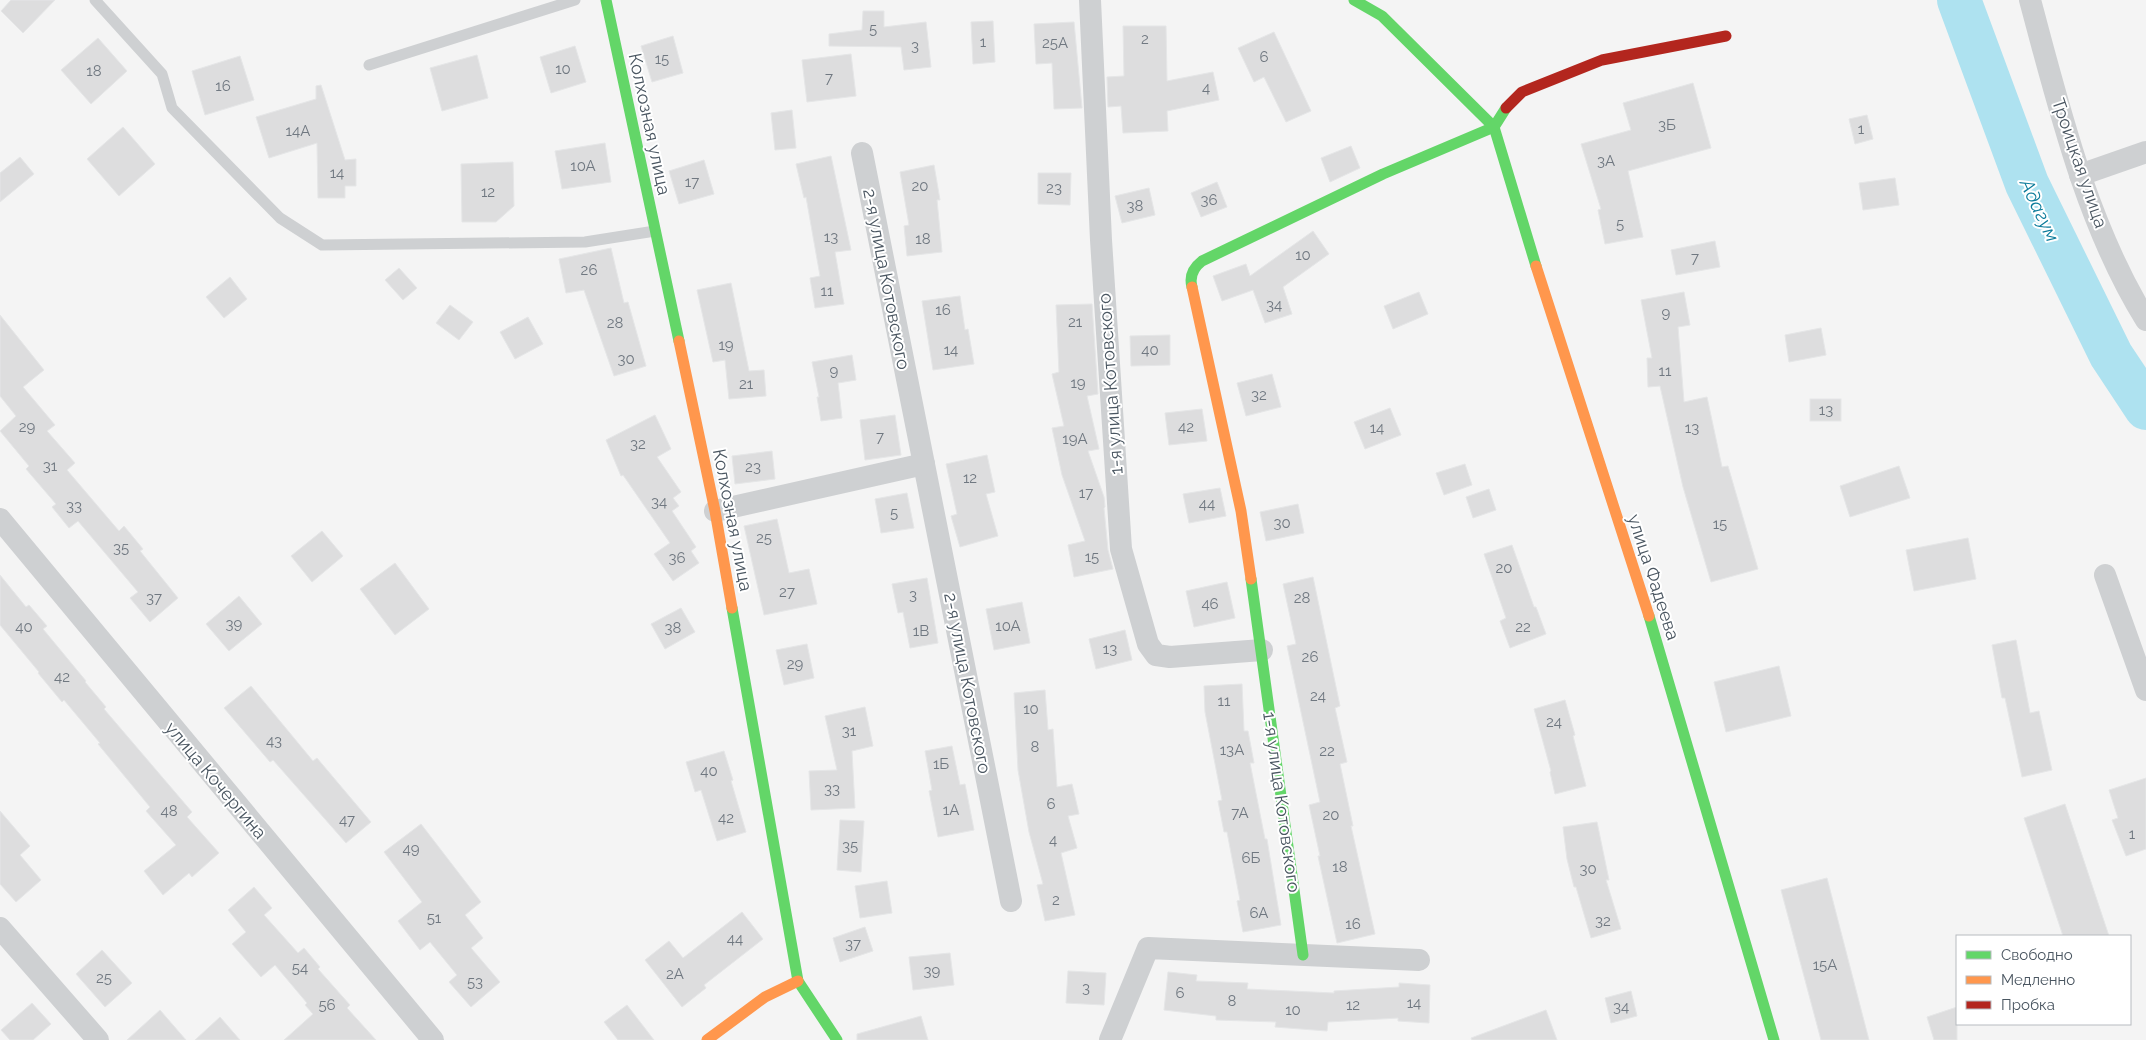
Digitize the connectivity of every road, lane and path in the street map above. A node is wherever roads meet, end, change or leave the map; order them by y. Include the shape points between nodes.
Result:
1 (95, 0) edge
2 (574, 0) edge
3 (606, 0) edge
4 (1090, 0) edge
5 (1354, 0) edge
6 (2030, 0) edge
7 (1726, 36) dead end
8 (369, 64) dead end
9 (1494, 127) junction
10 (2146, 152) edge
11 (862, 153) dead end
12 (2080, 175) junction
13 (655, 231) junction
14 (2146, 320) edge
15 (924, 464) junction
16 (715, 511) junction
17 (0, 519) edge
18 (2105, 575) dead end
19 (1262, 650) junction
20 (2146, 690) edge
21 (1011, 901) dead end
22 (0, 928) edge
23 (1303, 955) junction
24 (1419, 960) dead end
25 (798, 981) junction
26 (98, 1040) edge
27 (433, 1040) edge
28 (707, 1040) edge
29 (837, 1040) edge
30 (1110, 1040) edge
31 (1774, 1040) edge

1 - 13 lane via 162,74 172,108 280,218 322,245 585,242
2 - 8 lane
3 - 13 street, Колхозная улица
4 - 19 street, 1-я улица Котовского via 1100,240 1121,549 1148,644 1156,655 1170,657
5 - 9 street, улица Фадеева via 1382,16
6 - 12 street, Троицкая улица
7 - 9 street via 1602,60 1522,92 1504,110
9 - 19 street, 1-я улица Котовского via 1383,174 1194,267 1190,280 1241,511
9 - 31 street, улица Фадеева via 1559,342 1662,658
10 - 12 street
11 - 15 street, 2-я улица Котовского
12 - 14 street, Троицкая улица via 2126,288
13 - 16 street, Колхозная улица
15 - 16 street
15 - 21 street, 2-я улица Котовского
16 - 25 street, Колхозная улица
17 - 27 street, улица Кочергина
18 - 20 street
19 - 23 street, 1-я улица Котовского
22 - 26 street
23 - 24 street
23 - 30 street via 1148,948
25 - 28 street via 765,996
25 - 29 street, Колхозная улица

